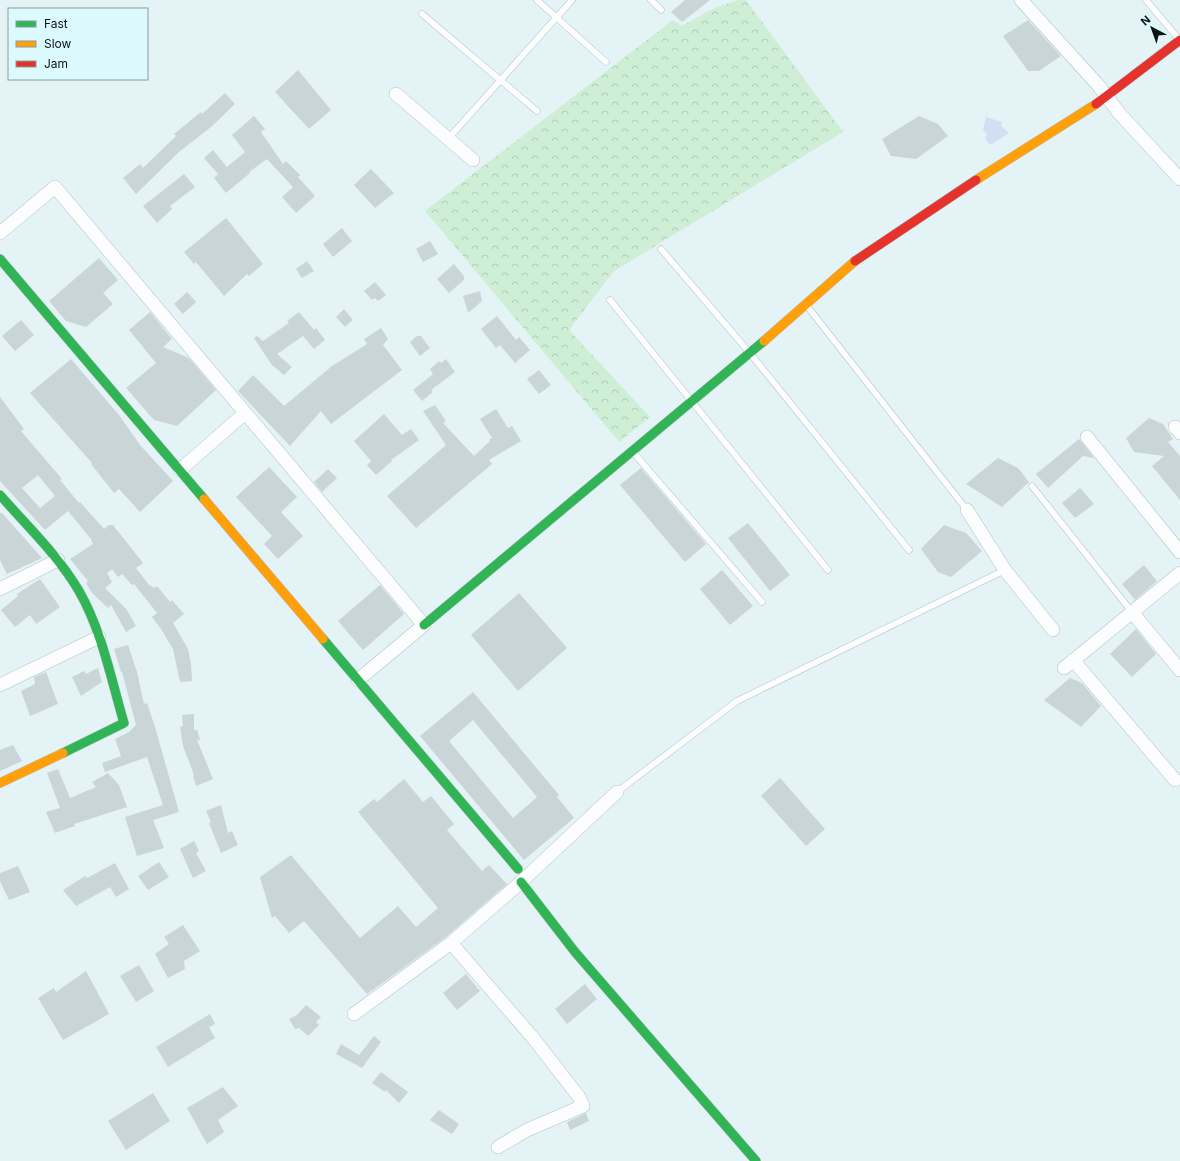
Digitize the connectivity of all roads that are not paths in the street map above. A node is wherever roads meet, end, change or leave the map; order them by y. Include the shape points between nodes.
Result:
1 (537, 0) edge
2 (572, 0) edge
3 (651, 0) edge
4 (1021, 0) edge
5 (1146, 0) edge
6 (661, 10) dead end
7 (422, 14) dead end
8 (557, 17) junction
9 (1180, 40) edge
10 (606, 62) dead end
11 (501, 80) junction
12 (396, 94) dead end
13 (1107, 97) junction
14 (537, 111) dead end
15 (448, 139) junction
16 (473, 160) dead end
17 (1180, 179) edge
18 (0, 233) edge
19 (662, 249) dead end
20 (0, 259) edge
21 (610, 300) dead end
22 (806, 305) junction
23 (750, 352) junction
24 (691, 401) junction
25 (245, 413) junction
26 (1087, 438) dead end
27 (632, 451) junction
28 (180, 470) junction
29 (1032, 486) dead end
30 (1, 497) edge
31 (967, 510) joint
32 (909, 550) dead end
33 (1180, 552) edge
34 (58, 560) junction
35 (828, 570) dead end
36 (1005, 570) junction
37 (1180, 573) edge
38 (0, 589) edge
39 (762, 602) dead end
40 (1132, 612) junction
41 (424, 625) junction
42 (1053, 630) dead end
43 (99, 637) junction
44 (1180, 670) edge
45 (358, 680) junction
46 (0, 685) edge
47 (1174, 780) dead end
48 (0, 783) edge
49 (617, 792) joint
50 (518, 868) dead end
51 (521, 882) junction
52 (451, 942) junction
53 (354, 1014) dead end
54 (498, 1147) dead end
55 (756, 1161) edge

1 - 8 lane
2 - 8 lane
3 - 6 lane
4 - 13 street
5 - 9 lane
7 - 11 lane
8 - 10 lane
8 - 11 lane
9 - 13 street
11 - 14 lane
11 - 15 lane
12 - 15 street
13 - 17 street
13 - 22 street via 860,256
15 - 16 street
18 - 25 street via 55,187
19 - 23 lane
20 - 28 street
21 - 24 lane
22 - 23 street
22 - 31 lane
23 - 24 street
23 - 32 lane
24 - 27 street
24 - 35 lane
25 - 28 street
25 - 41 street
26 - 33 street
27 - 39 lane
27 - 41 street
28 - 45 street
29 - 40 lane
30 - 34 street
31 - 36 street
34 - 38 street
34 - 43 street via 79,592
36 - 42 street
36 - 49 lane via 737,701
37 - 40 street
40 - 44 street
40 - 47 street via 1068,664
41 - 45 street
43 - 46 street
43 - 48 street via 124,724
45 - 50 street
49 - 51 street
51 - 52 street
51 - 55 street via 575,952
52 - 53 street
52 - 54 street via 534,1039 579,1097 583,1106 527,1130

